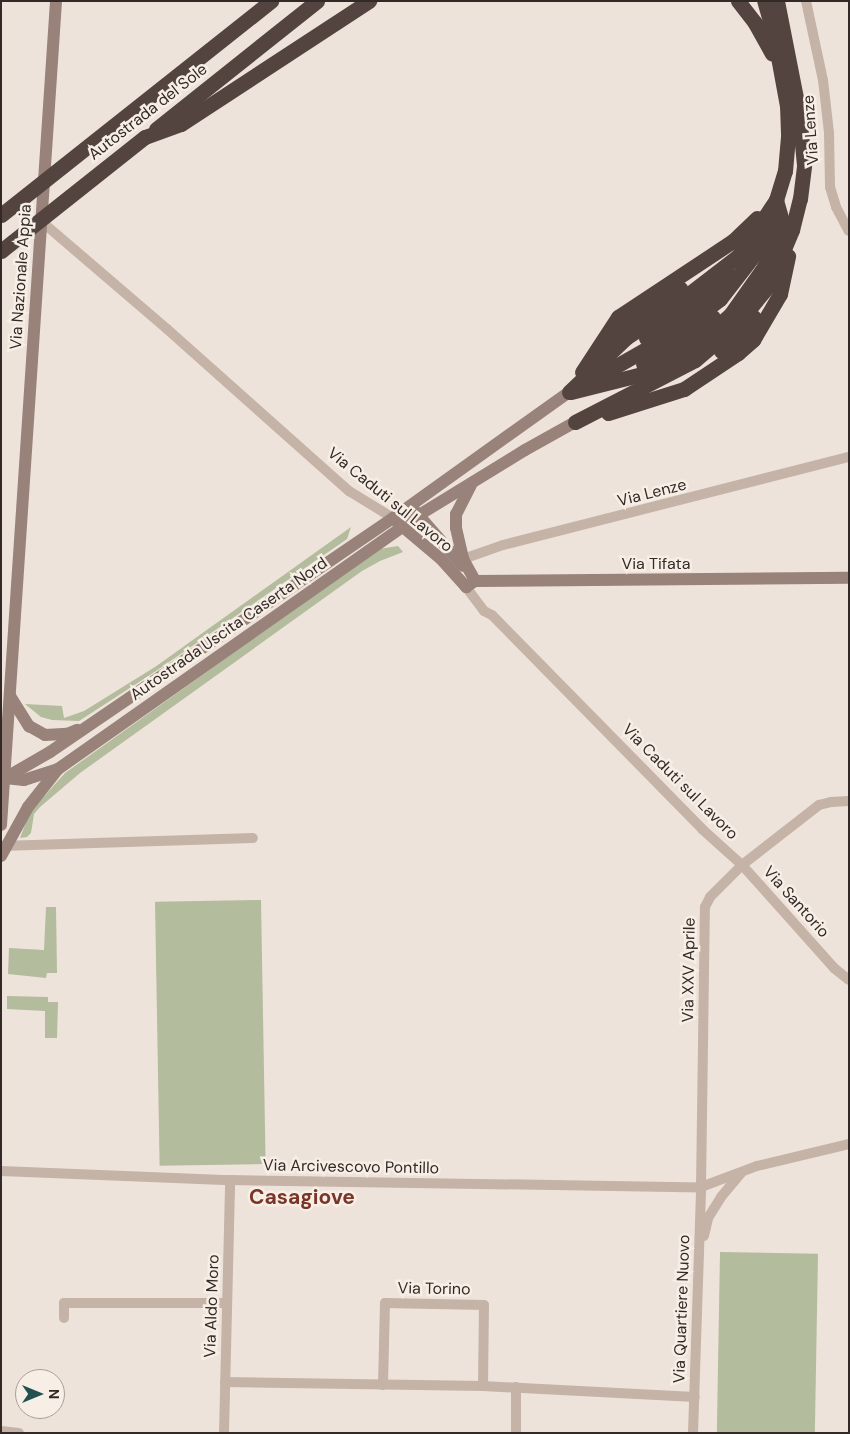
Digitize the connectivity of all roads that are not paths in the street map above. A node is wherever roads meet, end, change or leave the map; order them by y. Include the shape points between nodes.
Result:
1 (56, 1) edge
2 (271, 1) edge
3 (317, 1) edge
4 (369, 1) edge
5 (738, 1) edge
6 (764, 1) edge
7 (768, 1) edge
8 (777, 1) edge
9 (806, 1) edge
10 (790, 59) junction
11 (780, 74) junction
12 (145, 137) junction
13 (776, 200) junction
14 (1, 216) edge
15 (41, 220) junction
16 (792, 230) junction
17 (849, 231) edge
18 (1, 251) edge
19 (569, 392) junction
20 (575, 422) junction
21 (849, 457) edge
22 (472, 483) junction
23 (409, 516) junction
24 (445, 555) junction
25 (463, 559) junction
26 (849, 578) edge
27 (470, 580) junction
28 (9, 695) junction
29 (87, 727) junction
30 (58, 769) junction
31 (5, 778) junction
32 (849, 801) edge
33 (1, 825) edge
34 (253, 838) dead end
35 (3, 849) edge
36 (742, 865) junction
37 (849, 980) edge
38 (849, 1144) edge
39 (1, 1171) edge
40 (743, 1171) junction
41 (230, 1180) junction
42 (700, 1187) junction
43 (698, 1257) junction
44 (227, 1303) junction
45 (64, 1318) dead end
46 (225, 1382) junction
47 (383, 1385) junction
48 (483, 1386) junction
49 (516, 1387) junction
50 (695, 1397) junction
51 (1, 1431) edge
52 (19, 1433) edge
53 (224, 1433) edge
54 (516, 1433) edge
55 (693, 1433) edge

1 - 15 main road, Via Nazionale Appia
2 - 14 highway, Autostrada del Sole, bridge
3 - 12 highway, Autostrada del Sole
4 - 12 highway via 181,124
5 - 11 highway via 763,36
6 - 11 highway
7 - 10 highway
8 - 10 highway
9 - 17 street, Via Lenze via 823,80 829,133 830,187
10 - 16 highway via 804,165
11 - 13 highway via 787,106 788,133 785,171
12 - 18 highway, Autostrada del Sole, bridge
13 - 19 highway via 738,256 664,314 627,337
13 - 19 highway via 733,241 618,317
13 - 19 highway via 773,219 761,246 720,299 676,332
13 - 19 highway via 782,220 779,235 764,267 730,314 689,351 646,373
15 - 23 street, Via Caduti sul Lavoro via 349,491
15 - 28 main road, Via Nazionale Appia
16 - 20 highway via 769,285 736,325 695,360
16 - 20 highway via 780,294 753,340 684,389
19 - 23 main road via 466,465 462,474 418,504
20 - 22 main road, Autostrada Uscita Caserta Nord
21 - 25 street, Via Lenze via 503,545
22 - 23 main road, Autostrada Uscita Caserta Nord
22 - 25 main road via 456,514
23 - 24 main road
23 - 24 main road, Via Caduti sul Lavoro via 414,537
23 - 29 main road, Autostrada Uscita Caserta Nord
23 - 30 main road, Autostrada Uscita Caserta Nord
24 - 27 main road, Via Caduti sul Lavoro
25 - 27 main road
26 - 27 main road, Via Tifata
27 - 36 street, Via Caduti sul Lavoro via 479,606 492,615 702,829
28 - 29 main road via 29,726 44,735 67,734
28 - 31 main road, Via Nazionale Appia
29 - 31 main road, Autostrada Uscita Caserta Nord
30 - 31 main road via 24,780
30 - 35 main road via 28,807
31 - 33 main road, Via Nazionale Appia
32 - 36 street, Via XXV Aprile via 819,805
34 - 35 street
36 - 37 street, Via Santorio via 834,968
36 - 42 street, Via XXV Aprile via 710,897 705,907
38 - 40 street
39 - 41 street, Via Arcivescovo Pontillo
40 - 42 street
40 - 43 street via 708,1218
41 - 42 street, Via Arcivescovo Pontillo
41 - 44 street, Via Aldo Moro
42 - 43 street, Via Quartiere Nuovo
43 - 50 street, Via Quartiere Nuovo
44 - 45 street via 64,1303
44 - 46 street, Via Aldo Moro
46 - 47 street
46 - 53 street, Via Aldo Moro
47 - 48 street
47 - 48 street, Via Torino via 385,1303 484,1305
48 - 49 street
49 - 50 street
49 - 54 street
50 - 55 street, Via Quartiere Nuovo
51 - 52 street

